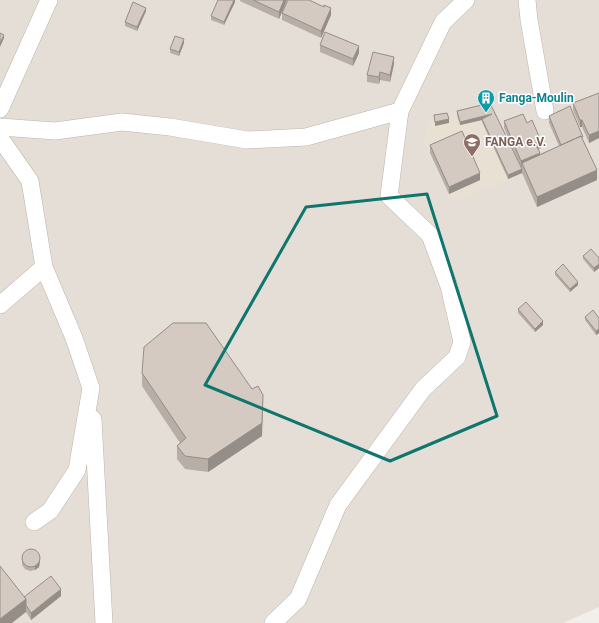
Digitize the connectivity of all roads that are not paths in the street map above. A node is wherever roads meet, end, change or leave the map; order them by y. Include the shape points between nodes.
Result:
1 (49, 0) edge
2 (466, 0) edge
3 (527, 0) edge
4 (0, 110) edge
5 (400, 111) junction
6 (544, 111) dead end
7 (0, 127) edge
8 (0, 138) edge
9 (44, 267) junction
10 (0, 305) edge
11 (91, 388) junction
12 (34, 522) dead end
13 (104, 623) edge
14 (273, 623) edge

1 - 4 street
2 - 5 street via 442,22
3 - 6 street
5 - 7 street via 306,137 247,140 122,122 54,131
5 - 14 street via 389,196 430,235 449,286 462,342 457,358 423,389 338,505 298,599
8 - 9 street via 30,181
9 - 10 street
9 - 11 street via 74,338
11 - 12 street via 77,470 50,511
11 - 13 street

